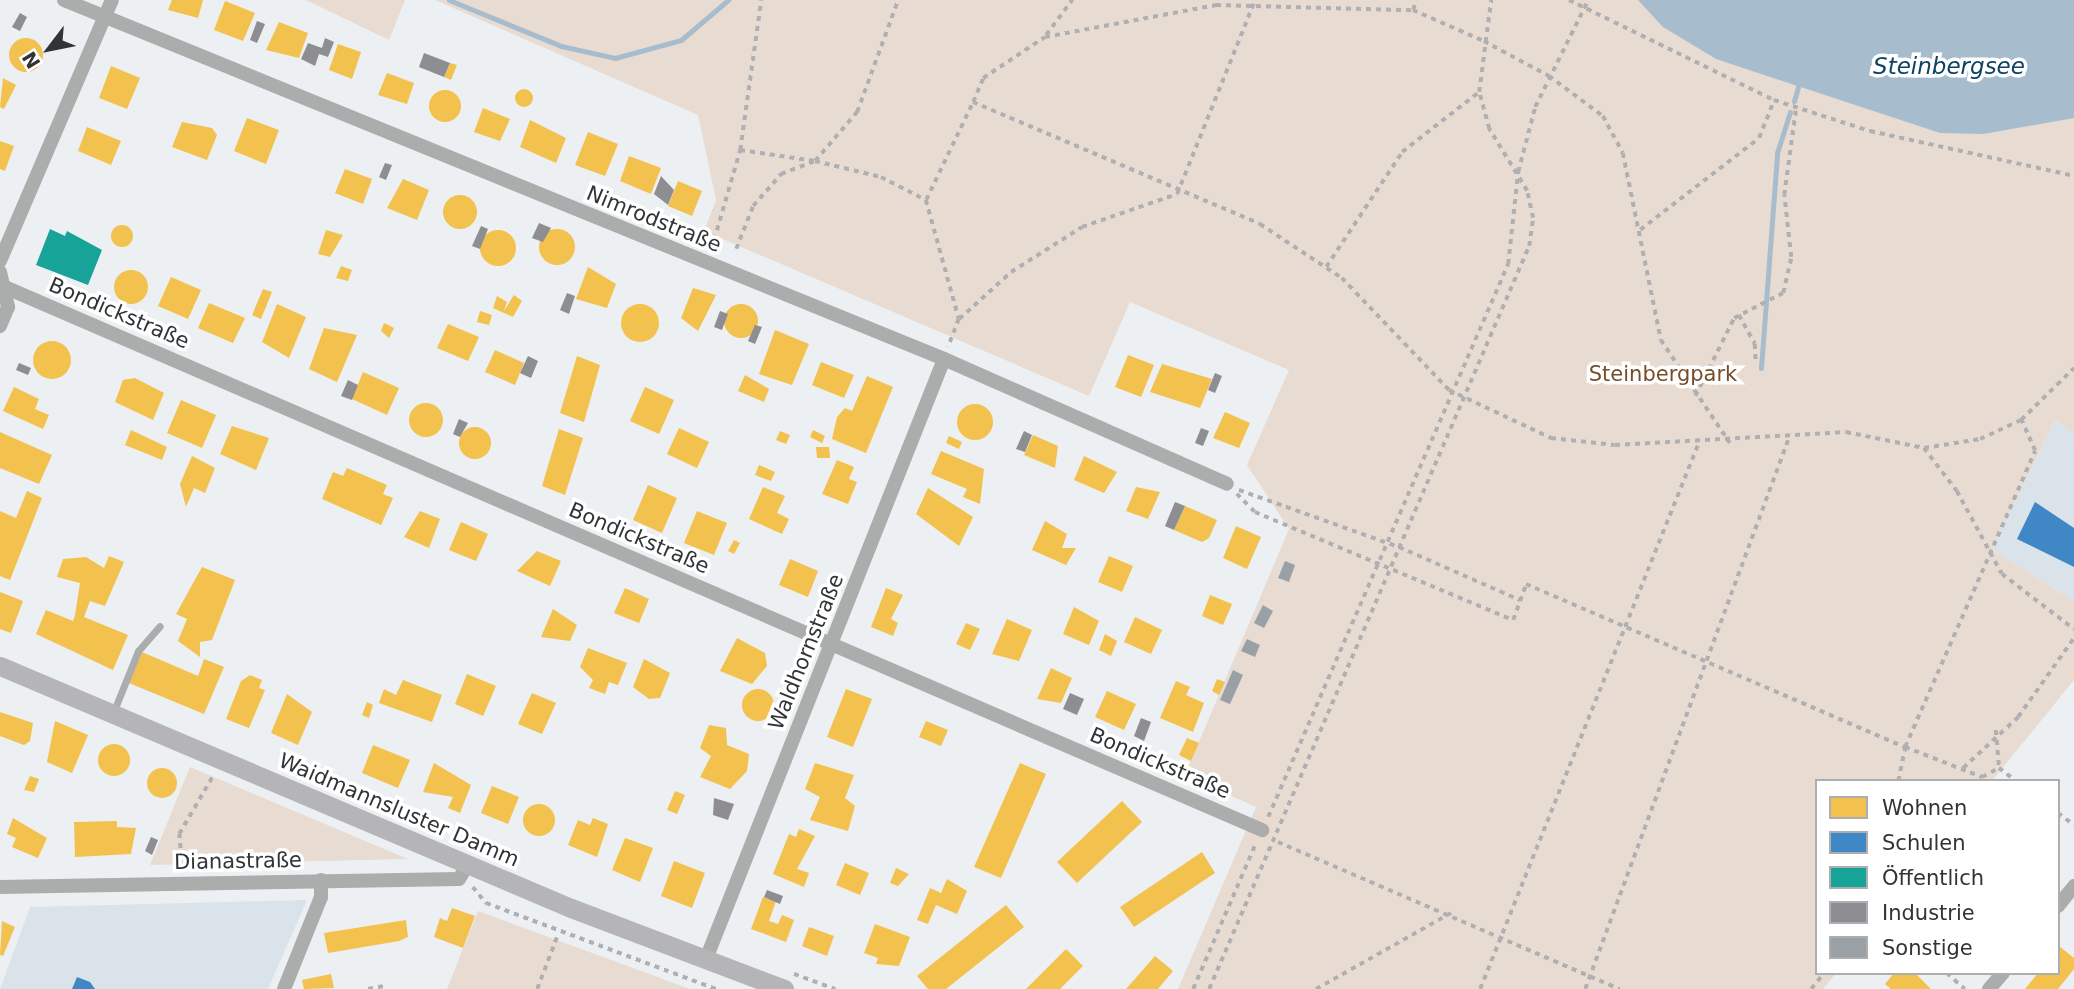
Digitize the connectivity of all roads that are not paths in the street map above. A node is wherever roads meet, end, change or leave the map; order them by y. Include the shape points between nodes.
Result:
1 (64, 0) edge
2 (111, 0) edge
3 (102, 19) junction
4 (0, 261) edge
5 (0, 272) edge
6 (3, 286) edge
7 (0, 326) edge
8 (944, 359) junction
9 (1227, 484) road end
10 (160, 626) dead end
11 (831, 644) junction
12 (0, 666) edge
13 (112, 714) junction
14 (1262, 830) road end
15 (468, 864) junction
16 (321, 880) junction
17 (2074, 886) edge
18 (0, 887) edge
19 (2060, 904) edge
20 (706, 960) junction
21 (2001, 975) edge
22 (284, 989) edge
23 (784, 989) edge
24 (1990, 989) edge

1 - 3 street, Nimrodstraße
2 - 3 street
3 - 4 street
3 - 8 street, Nimrodstraße
5 - 6 street
6 - 7 street via 8,307
6 - 11 street, Bondickstraße
8 - 9 street, Nimrodstraße
8 - 11 street, Waldhornstraße
10 - 13 lane via 138,651
11 - 14 street, Bondickstraße
11 - 20 street, Waldhornstraße
12 - 13 main road, Waidmannsluster Damm
13 - 15 main road, Waidmannsluster Damm
15 - 16 street, Dianastraße via 459,879
15 - 20 main road, Waidmannsluster Damm
16 - 18 street, Dianastraße
16 - 22 street via 321,897
17 - 19 street
20 - 23 main road, Waidmannsluster Damm
21 - 24 street

